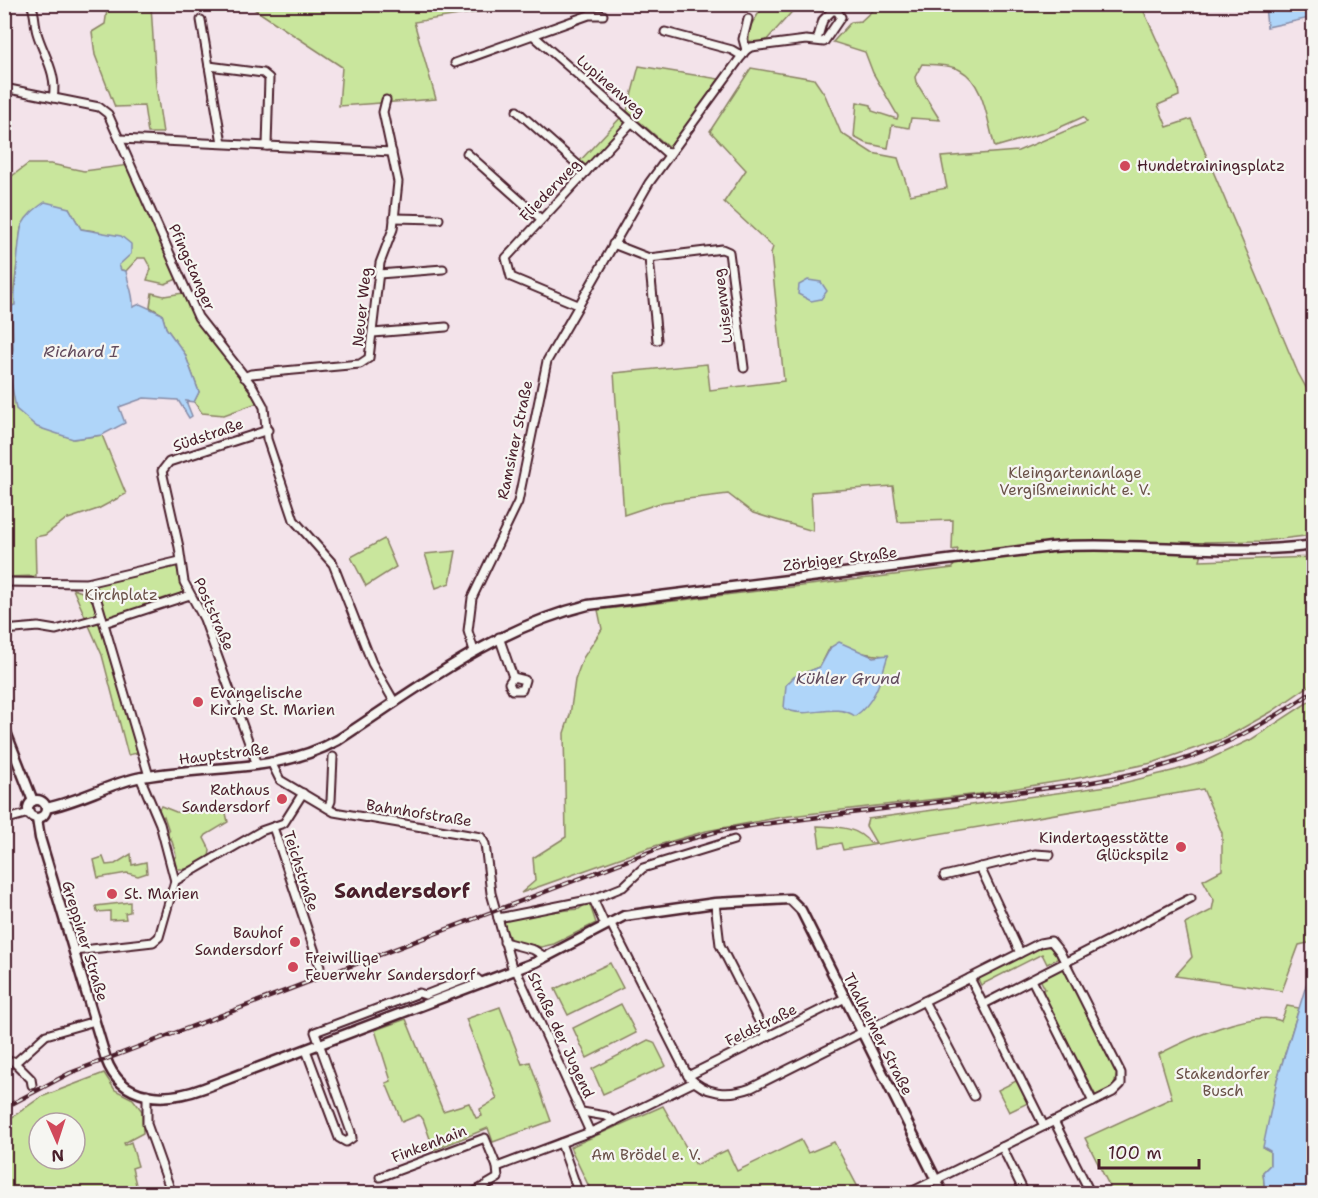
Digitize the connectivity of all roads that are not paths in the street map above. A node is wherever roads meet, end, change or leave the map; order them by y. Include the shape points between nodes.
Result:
1 (31, 4) edge
2 (603, 15) dead end
3 (748, 19) dead end
4 (201, 20) dead end
5 (665, 33) dead end
6 (535, 37) junction
7 (817, 40) junction
8 (744, 53) junction
9 (455, 63) dead end
10 (209, 66) junction
11 (4, 88) edge
12 (53, 98) junction
13 (386, 99) dead end
14 (517, 111) dead end
15 (632, 122) junction
16 (120, 139) junction
17 (222, 143) junction
18 (267, 146) junction
19 (392, 152) junction
20 (467, 153) dead end
21 (669, 155) junction
22 (586, 172) junction
23 (394, 218) junction
24 (439, 219) dead end
25 (541, 219) junction
26 (613, 244) junction
27 (649, 258) junction
28 (443, 268) dead end
29 (379, 274) junction
30 (578, 305) junction
31 (446, 327) dead end
32 (373, 333) junction
33 (657, 340) dead end
34 (744, 368) dead end
35 (244, 377) junction
36 (268, 430) junction
37 (162, 471) joint
38 (1314, 545) edge
39 (180, 561) junction
40 (4, 582) edge
41 (87, 583) junction
42 (190, 595) junction
43 (103, 620) junction
44 (4, 630) edge
45 (499, 637) junction
46 (474, 651) junction
47 (513, 677) dead end
48 (395, 703) junction
49 (4, 727) edge
50 (333, 756) dead end
51 (272, 762) junction
52 (257, 765) junction
53 (145, 777) junction
54 (303, 793) junction
55 (33, 801) junction
56 (46, 808) junction
57 (328, 808) junction
58 (29, 813) junction
59 (38, 819) junction
60 (4, 820) edge
61 (273, 827) junction
62 (734, 840) dead end
63 (1050, 855) dead end
64 (980, 867) junction
65 (944, 876) dead end
66 (175, 881) junction
67 (1191, 898) dead end
68 (593, 899) junction
69 (715, 903) junction
70 (496, 914) junction
71 (608, 924) junction
72 (504, 942) junction
73 (74, 951) junction
74 (1020, 953) junction
75 (545, 957) junction
76 (1065, 962) junction
77 (320, 967) dead end
78 (514, 970) junction
79 (970, 978) junction
80 (1032, 980) junction
81 (845, 998) junction
82 (425, 1000) junction
83 (924, 1001) junction
84 (984, 1004) junction
85 (374, 1010) junction
86 (95, 1021) junction
87 (378, 1022) junction
88 (862, 1032) junction
89 (767, 1037) junction
90 (320, 1045) junction
91 (306, 1050) junction
92 (691, 1079) junction
93 (32, 1085) dead end
94 (147, 1094) junction
95 (974, 1096) dead end
96 (1093, 1102) junction
97 (582, 1112) junction
98 (615, 1121) junction
99 (1054, 1121) junction
100 (1044, 1126) junction
101 (590, 1132) junction
102 (561, 1143) junction
103 (1002, 1147) junction
104 (497, 1167) junction
105 (380, 1177) dead end
106 (936, 1180) junction
107 (172, 1194) edge
108 (471, 1194) edge
109 (579, 1194) edge
110 (907, 1194) edge
111 (943, 1194) edge
112 (1025, 1194) edge
113 (1091, 1194) edge

1 - 12 street via 37,16 37,33 49,59
2 - 6 street via 589,15
3 - 8 street via 742,39
4 - 10 street
5 - 8 street
6 - 9 street
6 - 15 street, Lupinenweg
7 - 7 street via 823,20 837,11 839,22 824,42
7 - 8 street via 761,45
8 - 21 street, Ramsiner Straße
10 - 17 street
10 - 18 street via 263,73 269,78
11 - 12 street, Pfingstanger
12 - 16 street, Pfingstanger via 104,109
13 - 19 street, Neuer Weg via 383,112
14 - 22 street
15 - 21 street, Lupinenweg
15 - 22 street, Fliederweg
16 - 17 street
16 - 35 street, Pfingstanger via 198,317
17 - 18 street
18 - 19 street
19 - 23 street, Neuer Weg via 398,179
20 - 25 street
21 - 26 street, Ramsiner Straße
22 - 25 street, Fliederweg
23 - 24 street
23 - 29 street, Neuer Weg
25 - 30 street, Fliederweg via 507,257 511,277
26 - 27 street, Luisenweg
26 - 30 street, Ramsiner Straße
27 - 33 street
27 - 34 street, Luisenweg via 722,249 729,252
28 - 29 street
29 - 32 street, Neuer Weg
30 - 46 street, Ramsiner Straße via 544,369 518,502 472,598 468,631
31 - 32 street
32 - 35 street, Neuer Weg via 370,355 363,363
35 - 36 street, Pfingstanger via 264,407
36 - 37 street, Südstraße via 169,462
36 - 48 street, Pfingstanger via 268,443 291,515 333,564 372,663
37 - 39 street, Poststraße
38 - 45 street, Zörbiger Straße via 1258,550 1106,545 1027,550 611,601 553,615
39 - 41 street
39 - 42 street, Poststraße
40 - 41 street
41 - 43 street via 96,595
42 - 43 street
42 - 52 street, Poststraße via 204,619
43 - 44 street via 56,630
43 - 53 street
45 - 46 street, Zörbiger Straße
45 - 47 street
46 - 48 street, Zörbiger Straße
48 - 51 street, Hauptstraße via 330,745
49 - 55 street
50 - 57 street
51 - 52 street, Hauptstraße
51 - 54 street, Bahnhofstraße via 280,780
52 - 53 street, Hauptstraße
53 - 56 street, Hauptstraße
53 - 66 street
54 - 57 street, Bahnhofstraße
54 - 61 street, Teichstraße via 284,823
55 - 56 street via 41,801
55 - 58 street via 28,806
56 - 59 street
57 - 70 street, Bahnhofstraße via 340,814 481,837
58 - 59 street
58 - 60 street
59 - 73 street, Greppiner Straße via 40,838
61 - 66 street
61 - 77 street, Teichstraße
62 - 68 street via 643,868 623,887
63 - 64 street via 1035,854
64 - 65 street
64 - 74 street
66 - 73 street via 157,941
67 - 76 street
68 - 70 street
68 - 71 street
69 - 71 street via 633,913
69 - 81 street, Thalheimer Straße via 795,901
69 - 89 street via 720,945
70 - 72 street, Bahnhofstraße
71 - 75 street
71 - 92 street
72 - 75 street
72 - 78 street, Bahnhofstraße
73 - 86 street, Greppiner Straße
74 - 76 street via 1051,941
74 - 79 street
75 - 78 street
76 - 80 street
76 - 96 street via 1121,1073 1118,1089
78 - 82 street
78 - 97 street, Straße der Jugend
79 - 83 street
79 - 84 street
80 - 84 street
80 - 96 street
81 - 88 street, Thalheimer Straße
81 - 89 street, Feldstraße
82 - 85 street via 419,993
82 - 87 street
83 - 88 street
83 - 95 street
84 - 100 street
85 - 87 street
85 - 90 street via 315,1032
86 - 93 street via 46,1035 14,1062
86 - 94 street, Greppiner Straße via 110,1071 124,1088
87 - 90 street
88 - 92 street via 741,1092 721,1093
88 - 106 street, Thalheimer Straße
89 - 92 street, Feldstraße
90 - 91 street
90 - 91 street via 351,1132 352,1138 346,1142 339,1138
91 - 94 street via 197,1091
92 - 98 street, Feldstraße
94 - 107 street via 147,1124
96 - 99 street
97 - 98 street, Straße der Jugend
97 - 101 street, Straße der Jugend
98 - 101 street, Feldstraße
99 - 100 street
99 - 113 street
100 - 103 street
101 - 102 street, Feldstraße
102 - 104 street, Feldstraße
102 - 109 street
103 - 106 street
103 - 112 street
104 - 105 street, Finkenhain via 485,1138
104 - 108 street via 495,1182
106 - 110 street
106 - 111 street, Thalheimer Straße

